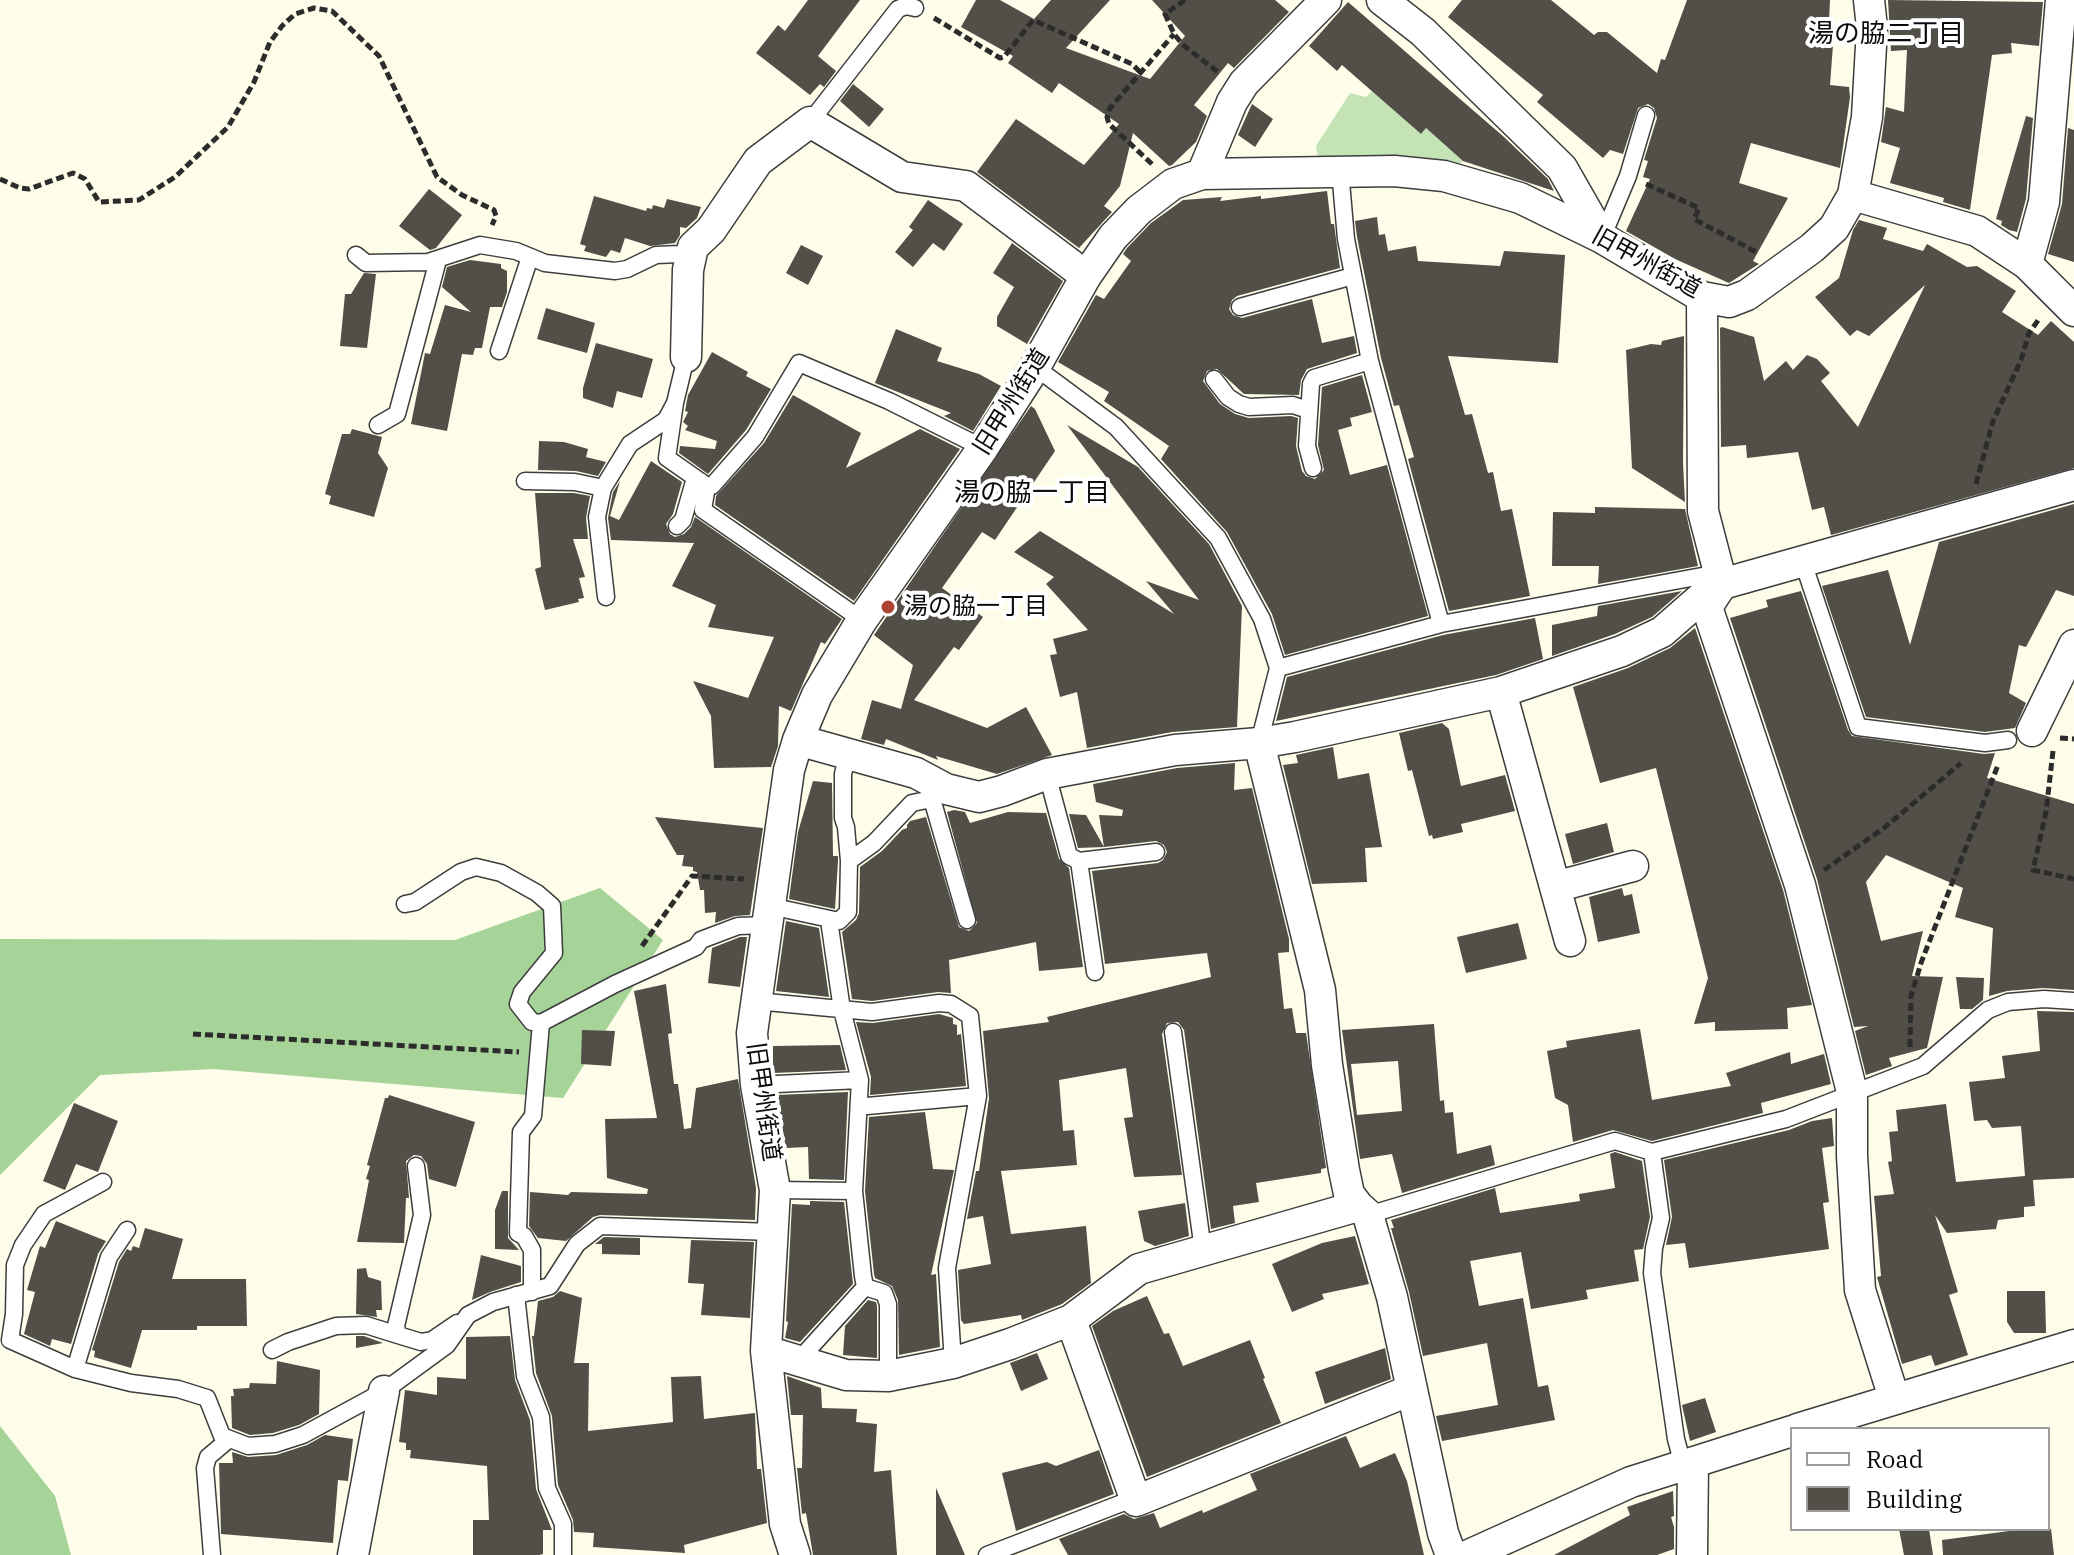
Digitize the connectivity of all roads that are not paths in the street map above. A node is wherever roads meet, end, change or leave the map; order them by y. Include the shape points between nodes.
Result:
1 (1326, 0) edge
2 (1382, 0) edge
3 (1869, 0) edge
4 (2065, 2) edge
5 (915, 8) road end
6 (1646, 115) dead end
7 (810, 122) junction
8 (1340, 170) junction
9 (1202, 174) junction
10 (1853, 195) junction
11 (1602, 238) junction
12 (693, 247) junction
13 (356, 255) dead end
14 (530, 257) junction
15 (438, 260) junction
16 (2027, 264) junction
17 (1086, 276) junction
18 (1353, 276) junction
19 (1702, 297) junction
20 (2065, 302) edge
21 (1240, 307) dead end
22 (499, 351) dead end
23 (686, 357) joint
24 (1370, 361) junction
25 (1035, 367) junction
26 (1214, 379) dead end
27 (675, 403) junction
28 (1308, 410) junction
29 (378, 425) dead end
30 (983, 448) junction
31 (1313, 468) dead end
32 (525, 481) dead end
33 (703, 484) junction
34 (2074, 485) edge
35 (603, 488) junction
36 (677, 526) dead end
37 (1803, 562) junction
38 (1722, 584) junction
39 (606, 597) dead end
40 (862, 620) junction
41 (1441, 624) junction
42 (2074, 645) edge
43 (1278, 668) junction
44 (1501, 692) junction
45 (2031, 736) joint
46 (798, 740) junction
47 (1259, 743) junction
48 (848, 754) junction
49 (1047, 774) junction
50 (939, 794) junction
51 (1156, 852) dead end
52 (849, 861) junction
53 (1079, 861) junction
54 (1633, 866) dead end
55 (1555, 887) junction
56 (405, 904) dead end
57 (769, 916) junction
58 (967, 920) dead end
59 (832, 921) junction
60 (1570, 941) dead end
61 (1095, 972) dead end
62 (756, 1001) junction
63 (2074, 1001) edge
64 (842, 1010) junction
65 (541, 1023) junction
66 (1173, 1032) dead end
67 (860, 1080) junction
68 (756, 1085) junction
69 (1852, 1092) junction
70 (978, 1096) junction
71 (860, 1104) junction
72 (1652, 1152) junction
73 (416, 1166) dead end
74 (103, 1182) dead end
75 (775, 1190) junction
76 (854, 1191) junction
77 (1363, 1210) junction
78 (127, 1230) dead end
79 (772, 1232) junction
80 (1203, 1250) junction
81 (865, 1287) junction
82 (524, 1293) junction
83 (468, 1315) junction
84 (1071, 1320) junction
85 (398, 1335) junction
86 (2074, 1345) edge
87 (272, 1350) dead end
88 (766, 1351) junction
89 (798, 1361) junction
90 (953, 1363) junction
91 (75, 1369) junction
92 (888, 1376) junction
93 (1411, 1390) junction
94 (384, 1391) junction
95 (1894, 1398) junction
96 (1804, 1427) edge
97 (1790, 1432) edge
98 (228, 1440) junction
99 (1688, 1464) junction
100 (546, 1469) junction
101 (537, 1495) dead end
102 (1135, 1498) junction
103 (212, 1555) edge
104 (353, 1555) edge
105 (563, 1555) edge
106 (795, 1555) edge
107 (987, 1555) edge
108 (1451, 1555) edge
109 (1469, 1555) edge
110 (1692, 1555) edge

1 - 9 street via 1244,83
2 - 11 street via 1423,32 1562,168
3 - 10 street, 旧甲州街道 via 1867,117
4 - 16 street via 2044,202
5 - 7 lane via 898,9
6 - 11 lane
7 - 12 street via 758,161 711,230
7 - 17 street via 902,177 966,186
8 - 9 street, 旧甲州街道
8 - 11 street, 旧甲州街道 via 1444,176 1520,198
8 - 18 lane
9 - 17 street, 旧甲州街道 via 1173,184 1139,210
10 - 16 street via 1977,231
10 - 19 street, 旧甲州街道 via 1834,228 1787,269 1729,302
11 - 19 street, 旧甲州街道
12 - 14 lane via 615,271
12 - 23 street
13 - 15 lane via 366,263
14 - 15 lane via 480,245
14 - 22 lane
15 - 29 lane via 397,414
16 - 20 street
17 - 25 street, 旧甲州街道
18 - 21 lane
18 - 24 lane
19 - 38 street via 1703,511
23 - 27 lane
24 - 28 lane via 1314,378
24 - 41 lane
25 - 30 street, 旧甲州街道
25 - 43 lane via 1116,427 1218,538 1262,619
26 - 28 lane via 1239,404
27 - 33 lane via 667,458
27 - 35 lane via 666,420 630,444
28 - 31 lane via 1307,446
30 - 33 lane via 799,363 755,437 712,486
30 - 40 street, 旧甲州街道
32 - 35 lane
33 - 36 lane via 693,485
33 - 40 lane via 703,510
34 - 37 street
35 - 39 lane via 597,517
37 - 38 street
37 - 45 lane via 1858,727 1985,743
38 - 41 lane via 1702,576
38 - 44 street via 1662,632
38 - 69 street via 1707,607 1800,885
40 - 46 street, 旧甲州街道 via 817,695
41 - 43 lane
42 - 45 street
43 - 47 lane
44 - 47 street
44 - 55 street
46 - 48 street
46 - 57 street, 旧甲州街道 via 789,770
47 - 49 street via 1175,750
47 - 77 street via 1320,990 1349,1194
48 - 50 street via 916,773
48 - 52 lane via 843,818
49 - 50 street via 979,797
49 - 53 lane via 1069,856
50 - 52 lane via 912,803
50 - 58 lane
51 - 53 lane
52 - 59 lane via 848,912
53 - 61 lane
54 - 55 street
55 - 60 street
56 - 65 lane via 476,867 501,873 552,906 554,953 518,1004 532,1022
57 - 59 lane
57 - 62 street, 旧甲州街道
57 - 65 lane via 701,940
59 - 64 lane
62 - 64 lane
62 - 68 street, 旧甲州街道
63 - 69 lane via 2008,1002 1988,1010 1923,1066
64 - 67 lane
64 - 70 lane via 872,1012 939,1003 970,1016
65 - 82 lane via 533,1116 521,1132 518,1233 532,1250
66 - 80 lane
67 - 68 lane
67 - 71 lane
68 - 75 street, 旧甲州街道
69 - 72 lane via 1786,1119
69 - 95 street via 1860,1290
70 - 71 lane
70 - 90 lane via 947,1268
71 - 76 lane
72 - 77 lane via 1615,1141
72 - 99 lane via 1661,1218 1652,1273 1676,1439
73 - 85 lane via 422,1215
74 - 91 lane via 44,1214 15,1265 10,1340
75 - 76 lane
75 - 79 street, 旧甲州街道
76 - 81 lane
77 - 80 street
77 - 93 street via 1392,1297
78 - 91 lane via 109,1257
79 - 82 lane via 600,1226 577,1244 550,1286
79 - 88 street, 旧甲州街道
80 - 84 street via 1139,1269
81 - 89 lane
81 - 92 lane via 884,1293 888,1304
82 - 83 lane
82 - 100 lane via 523,1365 541,1417
83 - 85 lane via 432,1340
83 - 94 lane via 447,1345
84 - 90 street
84 - 102 street
85 - 87 lane via 366,1325 336,1326
86 - 95 street
88 - 89 street
88 - 106 street, 旧甲州街道 via 785,1524
89 - 92 street via 846,1375
90 - 92 street
91 - 98 lane via 207,1398
93 - 102 street
93 - 108 street
94 - 98 lane via 303,1435 275,1444 248,1446
94 - 104 street
95 - 96 street
97 - 99 street
98 - 103 lane via 208,1457 205,1468
99 - 109 street via 1604,1493
99 - 110 street
100 - 101 lane via 540,1472
100 - 105 lane via 547,1488 563,1524
102 - 107 lane

